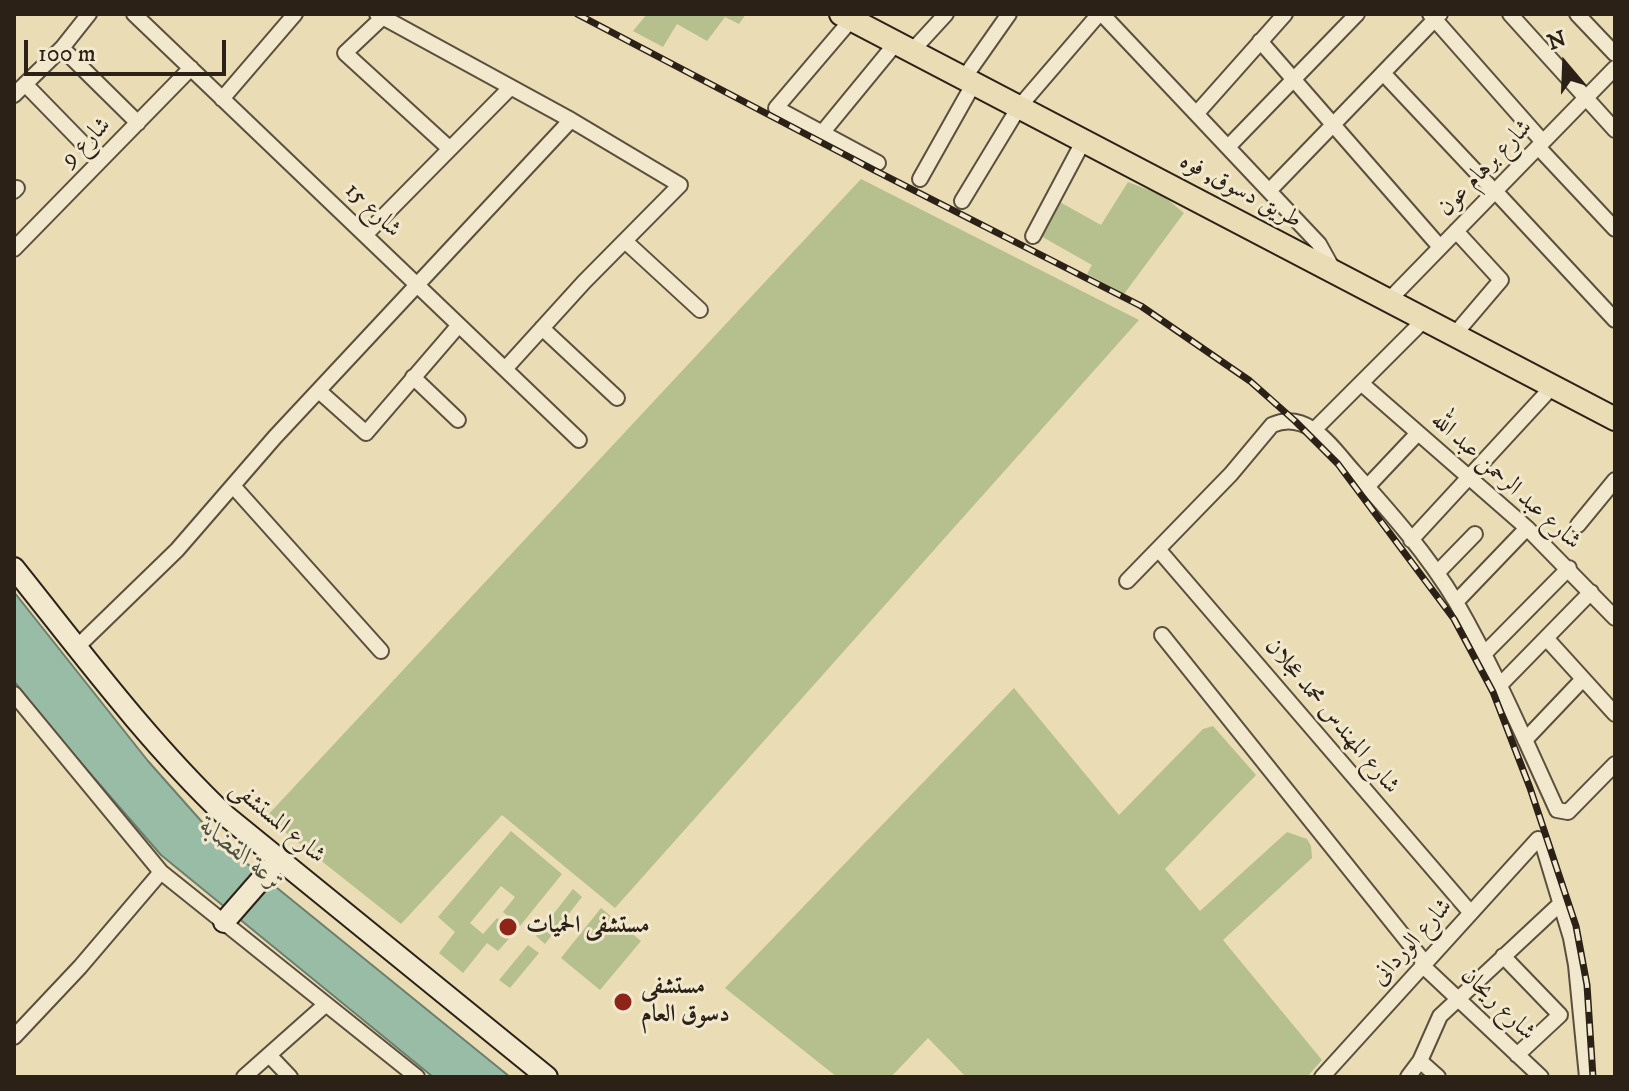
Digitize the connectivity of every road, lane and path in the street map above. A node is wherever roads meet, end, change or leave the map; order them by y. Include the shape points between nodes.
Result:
1 (89, 14) edge
2 (134, 14) edge
3 (295, 14) edge
4 (946, 14) edge
5 (1009, 14) edge
6 (1101, 14) edge
7 (1285, 14) edge
8 (1357, 14) edge
9 (1510, 14) edge
10 (1577, 14) edge
11 (380, 15) edge
12 (1435, 16) edge
13 (846, 17) edge
14 (1260, 41) junction
15 (904, 47) junction
16 (62, 48) junction
17 (1615, 54) edge
18 (191, 68) junction
19 (1615, 68) edge
20 (1383, 73) junction
21 (969, 80) junction
22 (1292, 80) junction
23 (511, 87) junction
24 (19, 90) edge
25 (1586, 98) junction
26 (222, 99) junction
27 (1019, 107) junction
28 (1197, 113) junction
29 (571, 120) junction
30 (138, 123) junction
31 (1332, 125) junction
32 (1615, 130) edge
33 (822, 133) junction
34 (1084, 140) junction
35 (1541, 144) junction
36 (1228, 147) junction
37 (450, 149) junction
38 (100, 161) junction
39 (878, 163) dead end
40 (920, 179) dead end
41 (1269, 191) junction
42 (1495, 191) junction
43 (962, 201) dead end
44 (1615, 229) edge
45 (1456, 231) junction
46 (365, 235) junction
47 (1033, 236) dead end
48 (625, 241) junction
49 (1440, 247) junction
50 (14, 249) edge
51 (1335, 271) junction
52 (418, 285) junction
53 (1389, 300) junction
54 (700, 310) dead end
55 (1425, 319) junction
56 (1615, 320) edge
57 (459, 325) junction
58 (542, 328) junction
59 (1455, 334) junction
60 (505, 369) junction
61 (413, 377) junction
62 (1361, 383) junction
63 (1553, 386) junction
64 (319, 391) junction
65 (617, 398) dead end
66 (1615, 419) edge
67 (458, 420) dead end
68 (1315, 429) junction
69 (1418, 433) junction
70 (579, 440) dead end
71 (1469, 477) junction
72 (1615, 480) edge
73 (234, 487) junction
74 (1367, 487) junction
75 (1578, 525) dead end
76 (1527, 528) junction
77 (1475, 534) dead end
78 (1411, 540) junction
79 (1158, 549) junction
80 (14, 568) edge
81 (1569, 568) junction
82 (1437, 573) junction
83 (1127, 581) dead end
84 (1591, 592) junction
85 (1456, 602) junction
86 (1615, 618) edge
87 (1162, 635) dead end
88 (1546, 638) junction
89 (77, 647) junction
90 (381, 651) dead end
91 (1483, 655) junction
92 (1583, 679) junction
93 (1499, 686) junction
94 (14, 694) edge
95 (1615, 714) edge
96 (1525, 740) junction
97 (1615, 764) edge
98 (274, 864) junction
99 (161, 872) junction
100 (1561, 903) junction
101 (1470, 912) junction
102 (227, 919) junction
103 (1503, 956) junction
104 (1424, 964) junction
105 (1458, 999) junction
106 (325, 1005) junction
107 (14, 1037) edge
108 (269, 1055) junction
109 (1517, 1055) junction
110 (1420, 1061) junction
111 (244, 1077) edge
112 (290, 1077) edge
113 (417, 1077) edge
114 (547, 1077) edge
115 (1322, 1077) edge
116 (1408, 1077) edge
117 (1438, 1077) edge
118 (1541, 1077) edge
119 (1587, 1077) edge

1 - 16 street
2 - 18 street, شارع 15
3 - 26 street
4 - 15 street
5 - 21 street
6 - 27 street
6 - 28 street
7 - 14 street
8 - 22 street
9 - 25 street
10 - 17 street
11 - 23 street
11 - 37 street via 345,53
12 - 20 street
12 - 35 street
13 - 15 main road, طريق دسوق, فوه
13 - 33 street via 776,108
14 - 22 street
14 - 28 street
15 - 21 main road, طريق دسوق, فوه
15 - 33 street
16 - 24 street
16 - 30 street
18 - 26 street, شارع 15
18 - 30 street, شارع 9
19 - 25 street, شارع برهام عون
20 - 31 street
20 - 42 street
21 - 27 main road, طريق دسوق, فوه
21 - 40 street
22 - 31 street
22 - 36 street
23 - 29 street
23 - 37 street
24 - 38 street
25 - 32 street
25 - 35 street, شارع برهام عون
26 - 46 street, شارع 15
27 - 34 main road, طريق دسوق, فوه
27 - 43 street
28 - 36 street
29 - 48 street via 680,185
29 - 52 street
30 - 38 street, شارع 9
31 - 41 street
31 - 49 street
33 - 39 street
34 - 47 street
34 - 51 main road, طريق دسوق, فوه
35 - 42 street, شارع برهام عون
35 - 44 street
36 - 41 street
37 - 46 street
38 - 50 street, شارع 9
41 - 51 street via 1319,244
42 - 45 street, شارع برهام عون
42 - 56 street
45 - 49 street, شارع برهام عون
45 - 59 street via 1501,280
46 - 52 street, شارع 15
48 - 54 street
48 - 58 street
49 - 53 street, شارع برهام عون
51 - 53 main road, طريق دسوق, فوه
52 - 57 street, شارع 15
52 - 64 street
53 - 55 main road, طريق دسوق, فوه
55 - 59 main road, طريق دسوق, فوه
55 - 62 street
57 - 60 street, شارع 15
57 - 61 street
58 - 60 street
58 - 65 street
59 - 63 main road, طريق دسوق, فوه
60 - 70 street, شارع 15
61 - 64 street via 366,433
61 - 67 street
62 - 68 street
62 - 69 street, شارع عبد الرحمن عبد الله
63 - 66 main road, طريق دسوق, فوه
63 - 71 street
64 - 73 street
68 - 74 street
68 - 79 street via 1295,421 1272,425
69 - 71 street, شارع عبد الرحمن عبد الله
69 - 74 street
71 - 76 street, شارع عبد الرحمن عبد الله
71 - 78 street
72 - 75 street
73 - 89 street
73 - 90 street
74 - 78 street
76 - 81 street, شارع عبد الرحمن عبد الله
76 - 85 street
77 - 82 street
78 - 82 street
79 - 83 street
79 - 101 street, شارع المهندس محمد عجلان
80 - 89 main road, شارع المستشفى
81 - 84 street, شارع عبد الرحمن عبد الله
81 - 91 street
82 - 85 street
84 - 86 street, شارع عبد الرحمن عبد الله
84 - 88 street
85 - 91 street
87 - 104 street, شارع ريحان
88 - 92 street
88 - 93 street
89 - 98 main road, شارع المستشفى via 183,774
91 - 93 street
92 - 95 street
92 - 96 street
93 - 96 street
94 - 99 street
96 - 97 street via 1560,812 1571,810
98 - 102 main road
98 - 114 main road, شارع المستشفى
99 - 102 street
99 - 107 street
100 - 101 street, شارع الوردانى via 1538,839
100 - 103 street
100 - 119 street via 1576,965
101 - 104 street, شارع الوردانى
102 - 106 street
103 - 105 street
103 - 109 street via 1560,1015
104 - 105 street, شارع ريحان
104 - 115 street, شارع الوردانى
105 - 109 street, شارع ريحان
105 - 110 street via 1437,1020
106 - 108 street
106 - 113 street
108 - 111 street
108 - 112 street
109 - 118 street, شارع ريحان
110 - 116 street
110 - 117 street

